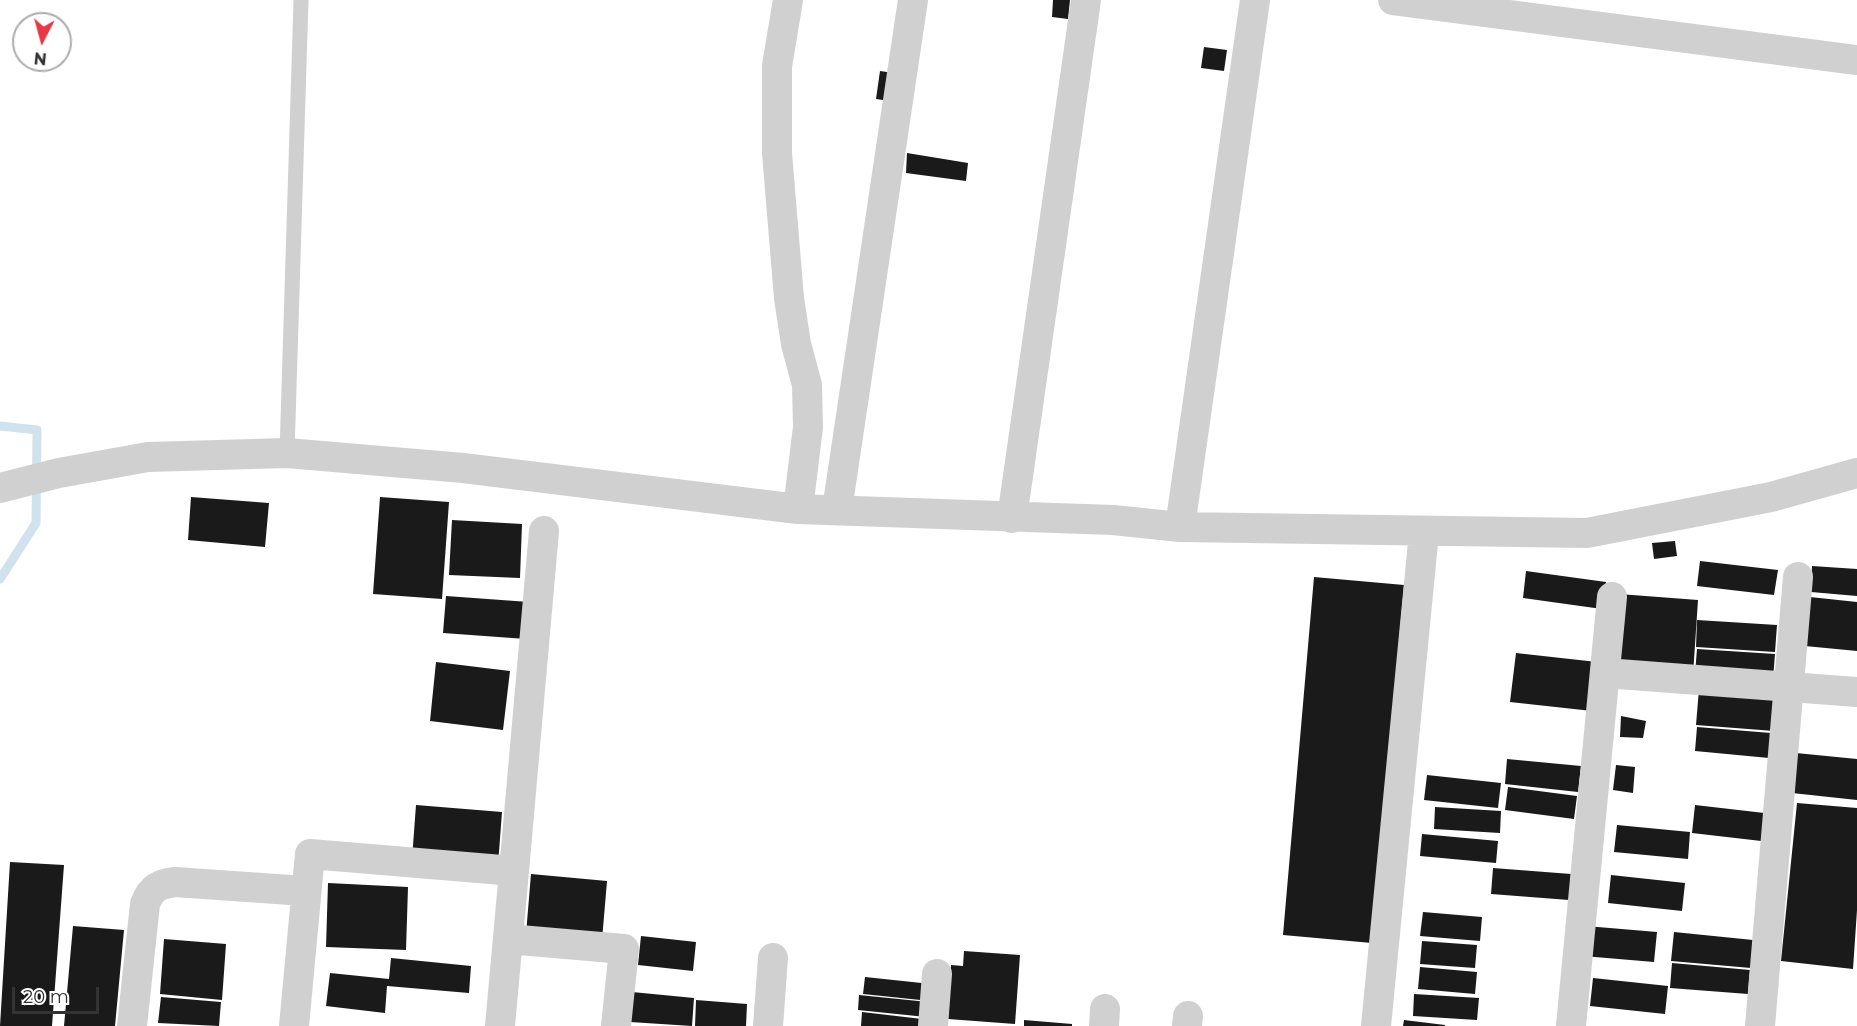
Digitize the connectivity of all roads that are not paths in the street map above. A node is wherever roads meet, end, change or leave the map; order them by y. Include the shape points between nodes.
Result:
1 (301, 0) edge
2 (788, 0) edge
3 (913, 0) edge
4 (1086, 0) edge
5 (1255, 0) edge
6 (1393, 0) edge
7 (1857, 60) edge
8 (287, 443) junction
9 (1857, 473) edge
10 (7, 487) edge
11 (798, 508) junction
12 (837, 510) junction
13 (1012, 518) junction
14 (1180, 528) junction
15 (543, 531) dead end
16 (1424, 532) junction
17 (1798, 578) dead end
18 (1612, 597) dead end
19 (1605, 673) junction
20 (1789, 686) junction
21 (1857, 692) edge
22 (514, 871) junction
23 (305, 891) junction
24 (508, 939) junction
25 (773, 958) dead end
26 (937, 974) dead end
27 (132, 1026) edge
28 (294, 1026) edge
29 (500, 1026) edge
30 (616, 1026) edge
31 (768, 1026) edge
32 (933, 1026) edge
33 (1376, 1026) edge
34 (1571, 1026) edge
35 (1760, 1026) edge

1 - 8 lane
2 - 11 street via 777,66 777,153 789,298 807,385 808,427
3 - 12 street
4 - 13 street
5 - 14 street
6 - 7 street
8 - 10 street via 148,457
8 - 11 street
9 - 16 street via 1771,497 1587,533
11 - 12 street
12 - 13 street
13 - 14 street via 1113,520
14 - 16 street
15 - 22 street
16 - 33 street
17 - 20 street
18 - 19 street
19 - 20 street
19 - 34 street
20 - 21 street
20 - 35 street
22 - 23 street via 309,855
22 - 24 street
23 - 27 street via 160,884 150,892 146,904
23 - 28 street
24 - 29 street
24 - 30 street via 624,949
25 - 31 street
26 - 32 street

